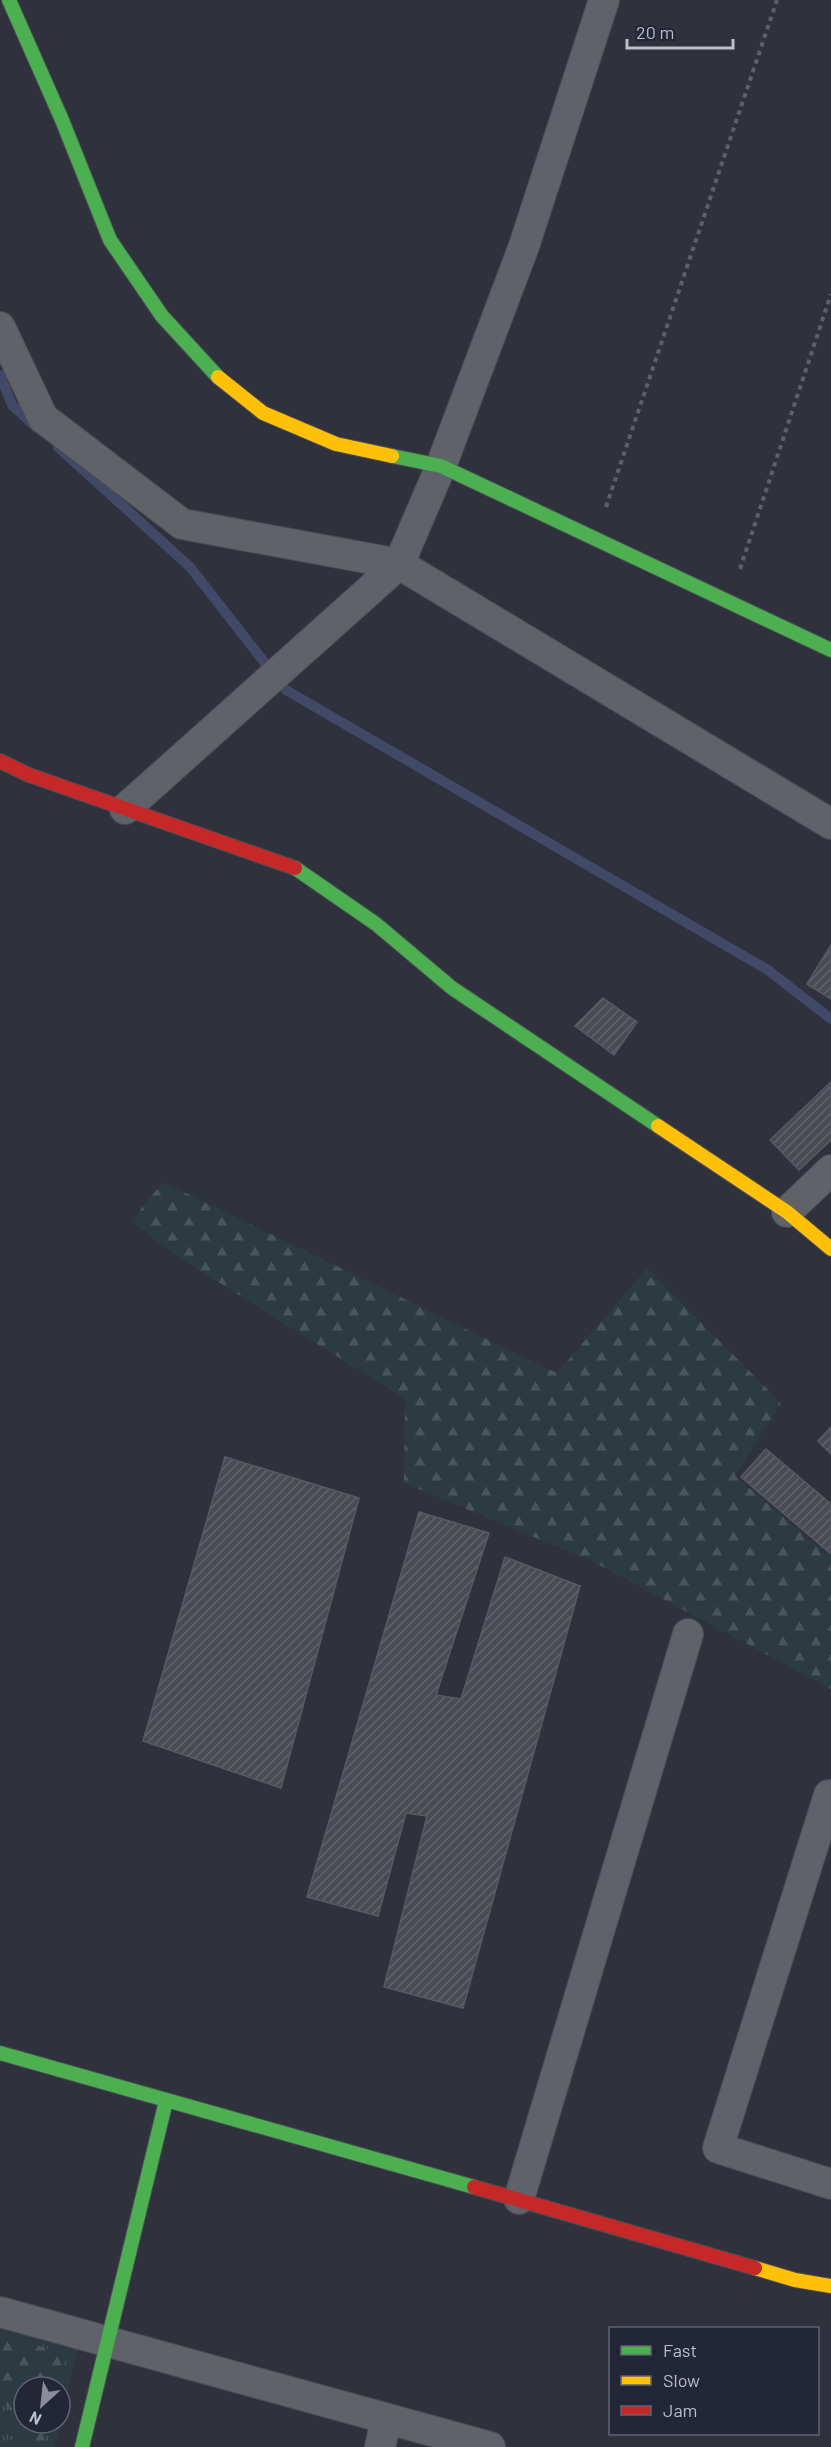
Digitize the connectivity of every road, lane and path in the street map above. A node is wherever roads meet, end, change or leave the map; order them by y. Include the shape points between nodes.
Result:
1 (9, 0) edge
2 (604, 0) edge
3 (777, 0) edge
4 (831, 294) edge
5 (0, 327) edge
6 (441, 466) junction
7 (595, 539) junction
8 (399, 564) junction
9 (729, 602) junction
10 (831, 650) edge
11 (0, 761) edge
12 (125, 809) junction
13 (831, 824) edge
14 (831, 1170) edge
15 (787, 1212) junction
16 (831, 1249) edge
17 (688, 1634) dead end
18 (831, 1796) edge
19 (0, 2053) edge
20 (166, 2101) junction
21 (831, 2184) edge
22 (519, 2199) junction
23 (831, 2286) edge
24 (0, 2312) edge
25 (107, 2342) junction
26 (383, 2433) edge
27 (82, 2447) edge
28 (490, 2447) edge

1 - 6 street via 110,240 162,316 221,381 263,413 336,444
2 - 6 street via 524,246
3 - 7 path
4 - 9 path
5 - 8 street via 43,418 182,524
6 - 7 street
6 - 8 street
7 - 9 street
8 - 12 street
8 - 13 street
9 - 10 street
11 - 12 street
12 - 15 street via 300,870 376,924 452,988
14 - 15 street
15 - 16 street
17 - 22 street
18 - 21 street via 718,2148
19 - 20 street
20 - 22 street
20 - 25 street
22 - 23 street via 795,2280
24 - 25 street
25 - 26 street
25 - 27 street
26 - 28 street

